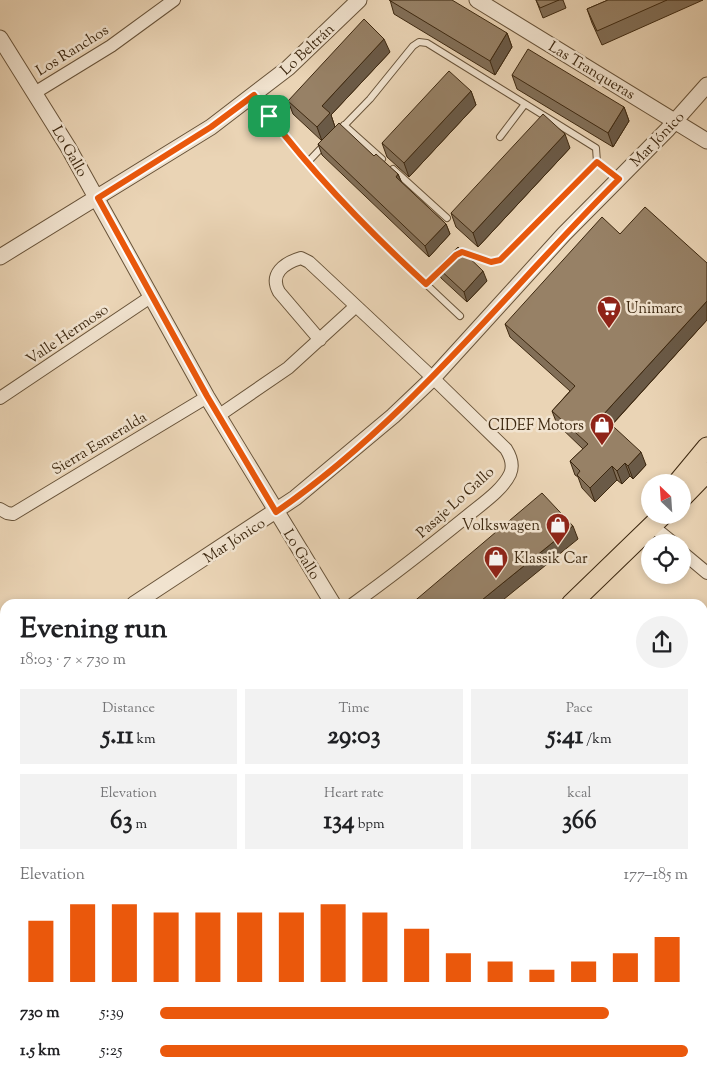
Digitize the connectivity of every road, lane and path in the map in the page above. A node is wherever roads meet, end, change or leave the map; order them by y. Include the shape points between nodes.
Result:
1 (174, 0) edge
2 (359, 0) edge
3 (477, 0) edge
4 (0, 38) edge
5 (707, 85) edge
6 (36, 92) junction
7 (254, 95) junction
8 (525, 104) junction
9 (675, 121) junction
10 (344, 125) junction
11 (500, 138) dead end
12 (707, 141) edge
13 (597, 162) junction
14 (307, 163) junction
15 (619, 179) junction
16 (98, 198) junction
17 (447, 218) dead end
18 (0, 258) edge
19 (426, 284) junction
20 (152, 296) junction
21 (356, 306) junction
22 (460, 316) dead end
23 (320, 340) junction
24 (433, 378) junction
25 (207, 396) junction
26 (0, 398) edge
27 (218, 416) junction
28 (707, 447) edge
29 (707, 472) edge
30 (685, 474) edge
31 (691, 489) edge
32 (3, 511) edge
33 (276, 512) junction
34 (651, 524) edge
35 (691, 560) edge
36 (707, 573) edge
37 (142, 599) edge
38 (330, 599) edge
39 (360, 599) edge
40 (576, 599) edge

1 - 6 street, Los Ranchos via 111,46
2 - 7 street, Lo Beltrán via 288,68
3 - 9 street, Las Tranqueras
4 - 6 street, Lo Gallo
5 - 9 street, Mar Jónico
6 - 16 street, Lo Gallo
7 - 14 lane
7 - 16 street, Lo Beltrán via 211,127
8 - 10 lane via 426,43 419,42
8 - 11 lane
8 - 13 lane via 596,148
9 - 12 street, Las Tranqueras
9 - 15 street, Mar Jónico
10 - 14 lane
10 - 17 lane
13 - 15 lane
13 - 19 lane via 500,260 491,262 462,252
14 - 19 lane via 380,242
15 - 24 street, Mar Jónico via 564,234
16 - 18 street, Lo Beltrán
16 - 20 street, Lo Gallo
19 - 22 lane
20 - 25 street, Lo Gallo
20 - 26 street, Valle Hermoso
21 - 23 street
21 - 23 street, Pasaje Lo Gallo via 309,262 300,258 283,266 274,283
21 - 24 street, Pasaje Lo Gallo
23 - 27 street via 261,388
24 - 33 street, Mar Jónico via 338,464
24 - 39 street, Pasaje Lo Gallo via 506,449 512,464 510,473 505,482 477,508 405,568
25 - 27 street, Lo Gallo
25 - 32 street, Sierra Esmeralda via 14,514
27 - 33 street, Lo Gallo
28 - 30 main road
29 - 31 main road
33 - 37 street, Mar Jónico
33 - 38 street, Lo Gallo
34 - 40 main road
35 - 36 street

